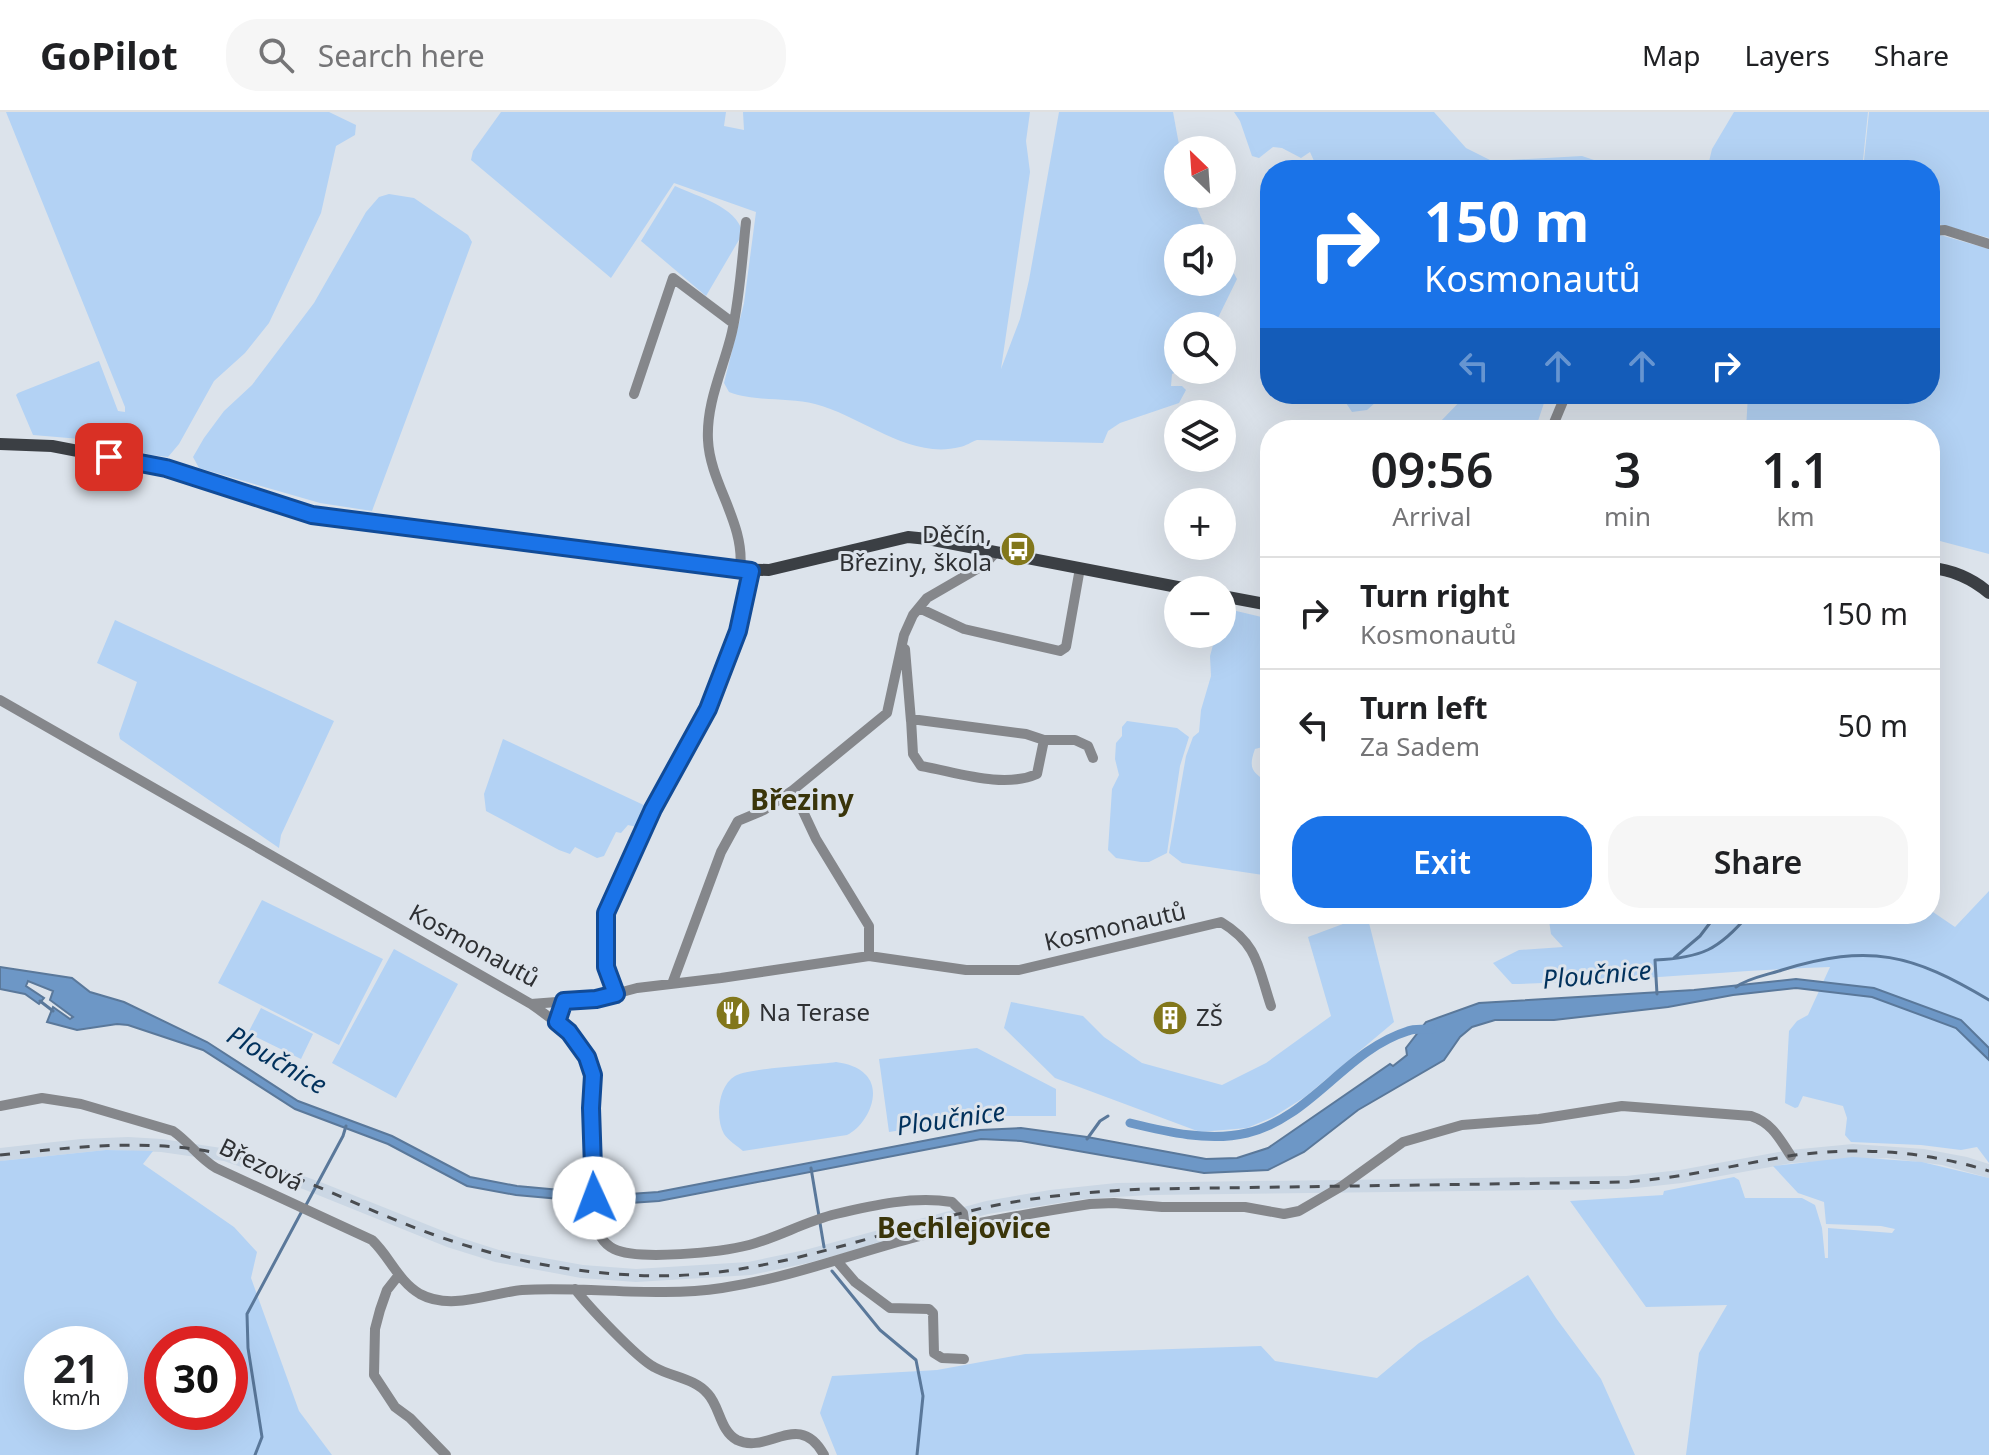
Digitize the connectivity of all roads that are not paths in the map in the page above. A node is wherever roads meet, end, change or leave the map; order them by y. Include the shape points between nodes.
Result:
1 (746, 222) dead end
2 (1940, 230) edge
3 (1989, 244) edge
4 (733, 323) junction
5 (634, 394) dead end
6 (0, 444) edge
7 (996, 552) junction
8 (1080, 568) junction
9 (746, 570) junction
10 (1940, 571) edge
11 (1164, 584) edge
12 (1989, 593) edge
13 (1236, 599) edge
14 (1260, 603) edge
15 (919, 608) junction
16 (904, 635) junction
17 (0, 700) edge
18 (911, 721) junction
19 (1044, 740) junction
20 (1093, 758) dead end
21 (793, 790) junction
22 (869, 956) junction
23 (672, 984) junction
24 (616, 994) junction
25 (564, 1001) junction
26 (531, 1004) junction
27 (1271, 1006) dead end
28 (557, 1022) junction
29 (0, 1106) edge
30 (1791, 1156) dead end
31 (965, 1227) junction
32 (837, 1261) junction
33 (398, 1276) junction
34 (575, 1289) junction
35 (964, 1359) dead end
36 (446, 1455) edge
37 (824, 1455) edge

1 - 4 street
2 - 3 street
4 - 5 street via 673,278
4 - 9 street via 709,415 708,443
6 - 9 main road via 52,446 166,468 312,515
7 - 8 main road
7 - 9 main road via 908,537 790,566
7 - 15 street
8 - 11 main road
8 - 15 street via 1073,620 1060,651 964,629
9 - 24 street via 738,631 708,709 653,809 606,913 606,967
10 - 12 main road via 1974,581
13 - 14 main road
15 - 16 street
16 - 18 street
16 - 21 street via 887,713
17 - 26 street, Kosmonautů
18 - 19 street
18 - 19 street via 913,754 921,766 997,779 1037,774
19 - 20 street via 1075,740 1088,746
21 - 22 street via 869,926
21 - 23 street via 738,821 721,852
22 - 23 street, Kosmonautů
22 - 27 street, Kosmonautů via 966,970 1019,970 1221,922 1240,933 1252,949
23 - 24 street, Kosmonautů
24 - 25 street, Kosmonautů
25 - 26 street, Kosmonautů
25 - 28 street
26 - 28 street
28 - 31 street via 587,1057 593,1075 595,1220 605,1243 622,1253 730,1249 819,1220 934,1199 958,1207
29 - 33 street, Březová via 42,1098 173,1131 216,1168 372,1240
30 - 31 street via 1772,1127 1751,1116 1622,1106 1462,1125 1424,1135 1395,1147 1299,1211 1284,1214 1245,1207 1114,1203
31 - 32 street
32 - 34 street via 722,1288
32 - 35 street via 890,1308 929,1309 934,1353
33 - 34 street via 421,1294 452,1300
33 - 36 street via 387,1290 375,1329 374,1375 395,1407
34 - 37 street via 651,1366 699,1385 710,1395 734,1439 759,1443 806,1435

